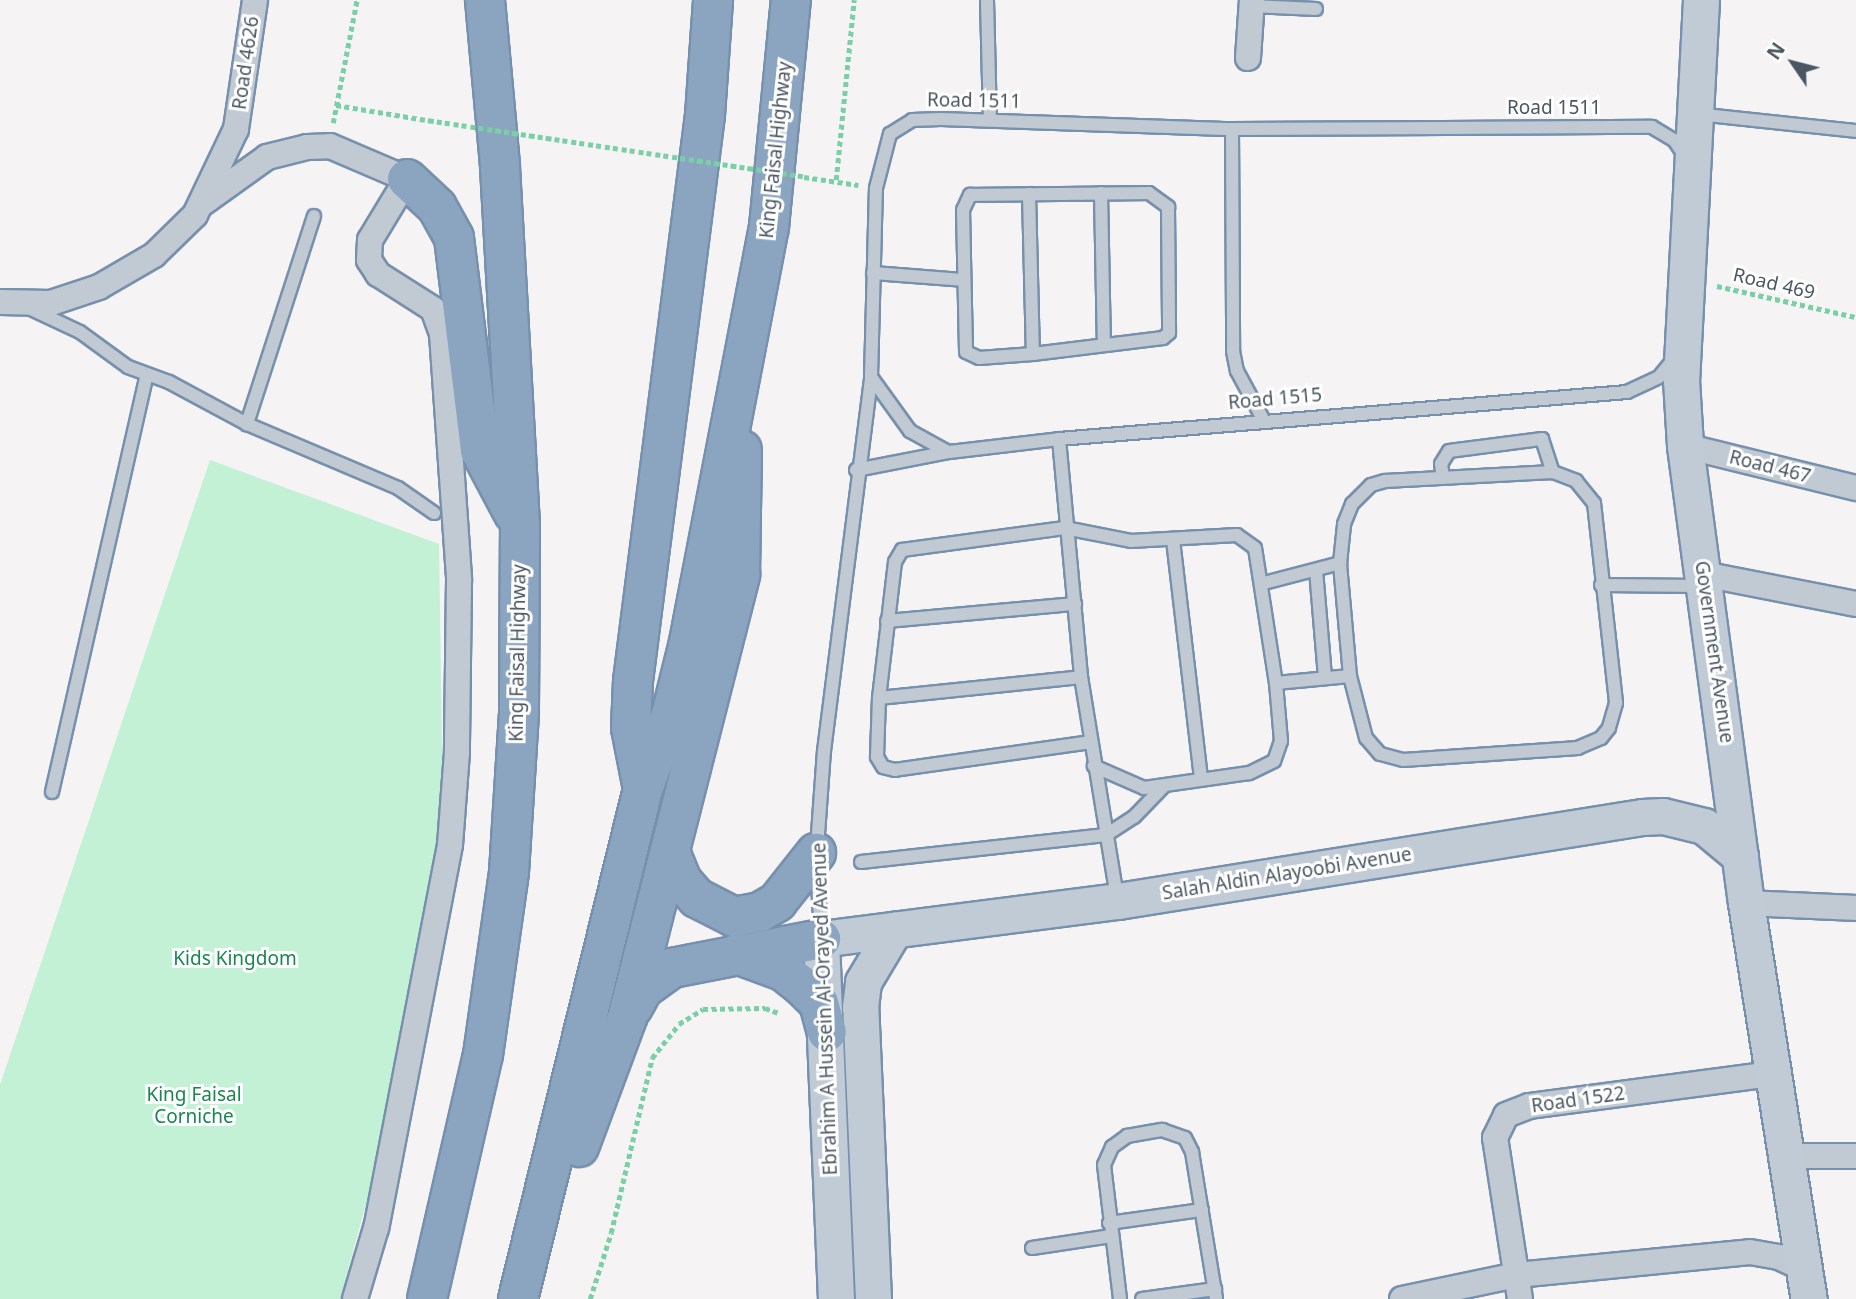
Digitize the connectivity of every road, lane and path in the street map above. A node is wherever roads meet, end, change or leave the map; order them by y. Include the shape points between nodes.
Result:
1 (255, 0) edge
2 (357, 0) edge
3 (485, 0) edge
4 (700, 0) edge
5 (713, 0) edge
6 (791, 0) edge
7 (854, 0) edge
8 (987, 0) edge
9 (1701, 0) edge
10 (1252, 3) edge
11 (1317, 9) dead end
12 (1248, 58) dead end
13 (336, 106) junction
14 (1693, 114) junction
15 (705, 115) junction
16 (990, 120) junction
17 (1232, 129) junction
18 (1856, 131) edge
19 (330, 146) junction
20 (1691, 164) junction
21 (407, 179) junction
22 (1101, 193) junction
23 (1028, 194) junction
24 (203, 203) junction
25 (314, 216) dead end
26 (873, 273) junction
27 (1685, 279) junction
28 (963, 280) junction
29 (11, 303) edge
30 (1856, 317) edge
31 (1104, 345) junction
32 (1683, 349) junction
33 (1033, 354) junction
34 (871, 376) junction
35 (146, 377) junction
36 (740, 389) junction
37 (1263, 419) junction
38 (247, 424) junction
39 (1059, 439) junction
40 (1685, 446) junction
41 (949, 452) junction
42 (856, 470) junction
43 (1553, 472) junction
44 (1443, 478) junction
45 (1856, 488) edge
46 (444, 510) junction
47 (520, 525) junction
48 (1065, 528) junction
49 (1173, 540) junction
50 (1340, 563) junction
51 (1316, 570) junction
52 (1704, 580) junction
53 (1264, 583) junction
54 (1601, 585) junction
55 (1075, 604) junction
56 (1856, 604) edge
57 (887, 621) junction
58 (1350, 676) junction
59 (1081, 677) junction
60 (1325, 678) junction
61 (1276, 683) junction
62 (879, 698) junction
63 (1091, 742) junction
64 (1094, 766) junction
65 (1201, 777) junction
66 (1163, 787) junction
67 (643, 789) junction
68 (52, 792) dead end
69 (1106, 835) junction
70 (816, 853) junction
71 (671, 854) junction
72 (1740, 856) junction
73 (861, 862) dead end
74 (1118, 901) junction
75 (1746, 903) junction
76 (1856, 908) edge
77 (894, 930) junction
78 (821, 939) junction
79 (734, 954) junction
80 (628, 1015) junction
81 (785, 1015) dead end
82 (827, 1032) junction
83 (1772, 1074) junction
84 (1786, 1156) junction
85 (1856, 1156) edge
86 (1202, 1210) junction
87 (1110, 1229) junction
88 (1032, 1248) dead end
89 (1807, 1284) edge
90 (1518, 1287) edge
91 (1216, 1294) edge
92 (355, 1299) edge
93 (427, 1299) edge
94 (519, 1299) edge
95 (590, 1299) edge
96 (836, 1299) edge
97 (873, 1299) edge
98 (1120, 1299) edge
99 (1142, 1299) edge
100 (1402, 1299) edge

1 - 24 street, Road 4626 via 243,104 227,155
2 - 13 path
3 - 47 highway, King Faisal Highway via 500,165
4 - 15 highway
5 - 15 highway, King Faisal Highway
6 - 36 highway, King Faisal Highway via 769,227
7 - 13 path, bridge via 835,180
8 - 16 lane
9 - 14 street, Government Avenue
10 - 11 lane
10 - 12 street
13 - 19 path
14 - 18 lane
14 - 20 street, Government Avenue
15 - 67 highway, King Faisal Highway via 634,681 631,728
16 - 17 lane, Road 1511
16 - 26 lane, Road 1511 via 912,120 890,134 876,188
17 - 20 lane, Road 1511 via 1652,127 1674,140
17 - 37 lane via 1233,351 1237,371
19 - 21 street
19 - 24 street, Road 4626 via 267,157
20 - 27 street, Government Avenue
21 - 46 street via 370,240 369,260 378,274 438,316 448,378
21 - 47 highway via 438,207 454,238 464,290 480,450
22 - 23 lane
22 - 31 lane
22 - 31 lane via 1155,194 1168,206 1172,326 1163,338
23 - 28 lane via 970,195 964,200
23 - 33 lane
24 - 29 street, Road 4626 via 154,255 128,273 70,298
25 - 38 lane
26 - 28 lane
26 - 34 lane, Road 1511
27 - 30 path, Road 469
27 - 32 street, Government Avenue
28 - 33 lane via 966,352 979,358
29 - 35 lane via 80,332
31 - 33 lane
32 - 37 lane, Road 1515 via 1659,377 1627,392
32 - 40 street, Government Avenue
34 - 41 lane via 910,431
34 - 42 lane, Road 1511
35 - 38 lane via 169,382
35 - 68 lane
36 - 67 highway, King Faisal Highway via 690,642 671,715
36 - 71 highway via 745,505 740,574
37 - 39 lane, Road 1515
38 - 46 lane
39 - 41 lane, Road 1515
39 - 48 lane
40 - 45 street, Road 467
40 - 52 street, Government Avenue
41 - 42 lane, Road 1515
42 - 70 lane, Ebrahim A Hussein Al-Orayed Avenue
43 - 44 lane
43 - 44 lane via 1542,439 1449,452 1441,464
43 - 54 lane via 1576,481 1594,503
44 - 50 lane via 1385,481 1360,492 1346,513
46 - 92 street via 458,699 450,845 376,1228
47 - 93 highway, King Faisal Highway via 519,711 509,872 483,1055
48 - 49 lane via 1131,541
48 - 55 lane
48 - 57 lane via 902,550 895,562
49 - 53 lane via 1237,535 1255,548
49 - 65 lane
50 - 51 lane
50 - 58 lane
51 - 53 lane
51 - 60 lane
52 - 54 lane
52 - 56 street
52 - 72 street, Government Avenue
53 - 61 lane
54 - 58 lane via 1616,703 1609,728 1590,745 1390,758 1370,747
55 - 57 lane
55 - 59 lane
57 - 62 lane
58 - 60 lane
59 - 62 lane
59 - 63 lane
60 - 61 lane
61 - 65 lane via 1281,741 1274,761 1249,773
62 - 63 lane via 877,757 888,770
63 - 64 lane
64 - 66 lane via 1135,785
64 - 69 lane
65 - 66 lane
66 - 69 lane via 1134,817
67 - 94 highway, King Faisal Highway
69 - 73 lane
69 - 74 lane
70 - 71 highway via 777,902 760,912 734,917 697,898 682,881
70 - 78 lane, Ebrahim A Hussein Al-Orayed Avenue
71 - 80 highway
72 - 74 street, Salah Aldin Alayoobi Avenue via 1704,826 1663,816 1642,817
72 - 75 street, Government Avenue
74 - 77 street, Salah Aldin Alayoobi Avenue
75 - 76 street
75 - 83 street, Government Avenue
77 - 78 street, Salah Aldin Alayoobi Avenue
77 - 97 street, Ebrahim A Hussein Al-Orayed Avenue via 863,982 860,1007
78 - 79 highway
78 - 82 street, Ebrahim A Hussein Al-Orayed Avenue
79 - 80 highway via 672,968 656,977
79 - 82 highway via 758,959 801,985 819,1003
80 - 94 highway
81 - 95 path via 765,1008 703,1009 679,1024 652,1058 611,1233
82 - 96 street, Ebrahim A Hussein Al-Orayed Avenue
83 - 84 street, Government Avenue
83 - 90 street, Road 1522 via 1529,1106 1506,1115 1495,1138
84 - 85 street
84 - 89 street, Government Avenue
86 - 87 lane
86 - 87 lane via 1189,1144 1178,1133 1162,1130 1127,1136 1107,1156 1103,1175
86 - 91 lane
87 - 88 lane
87 - 98 lane
89 - 90 street via 1779,1257 1750,1252
90 - 100 street
91 - 99 lane

